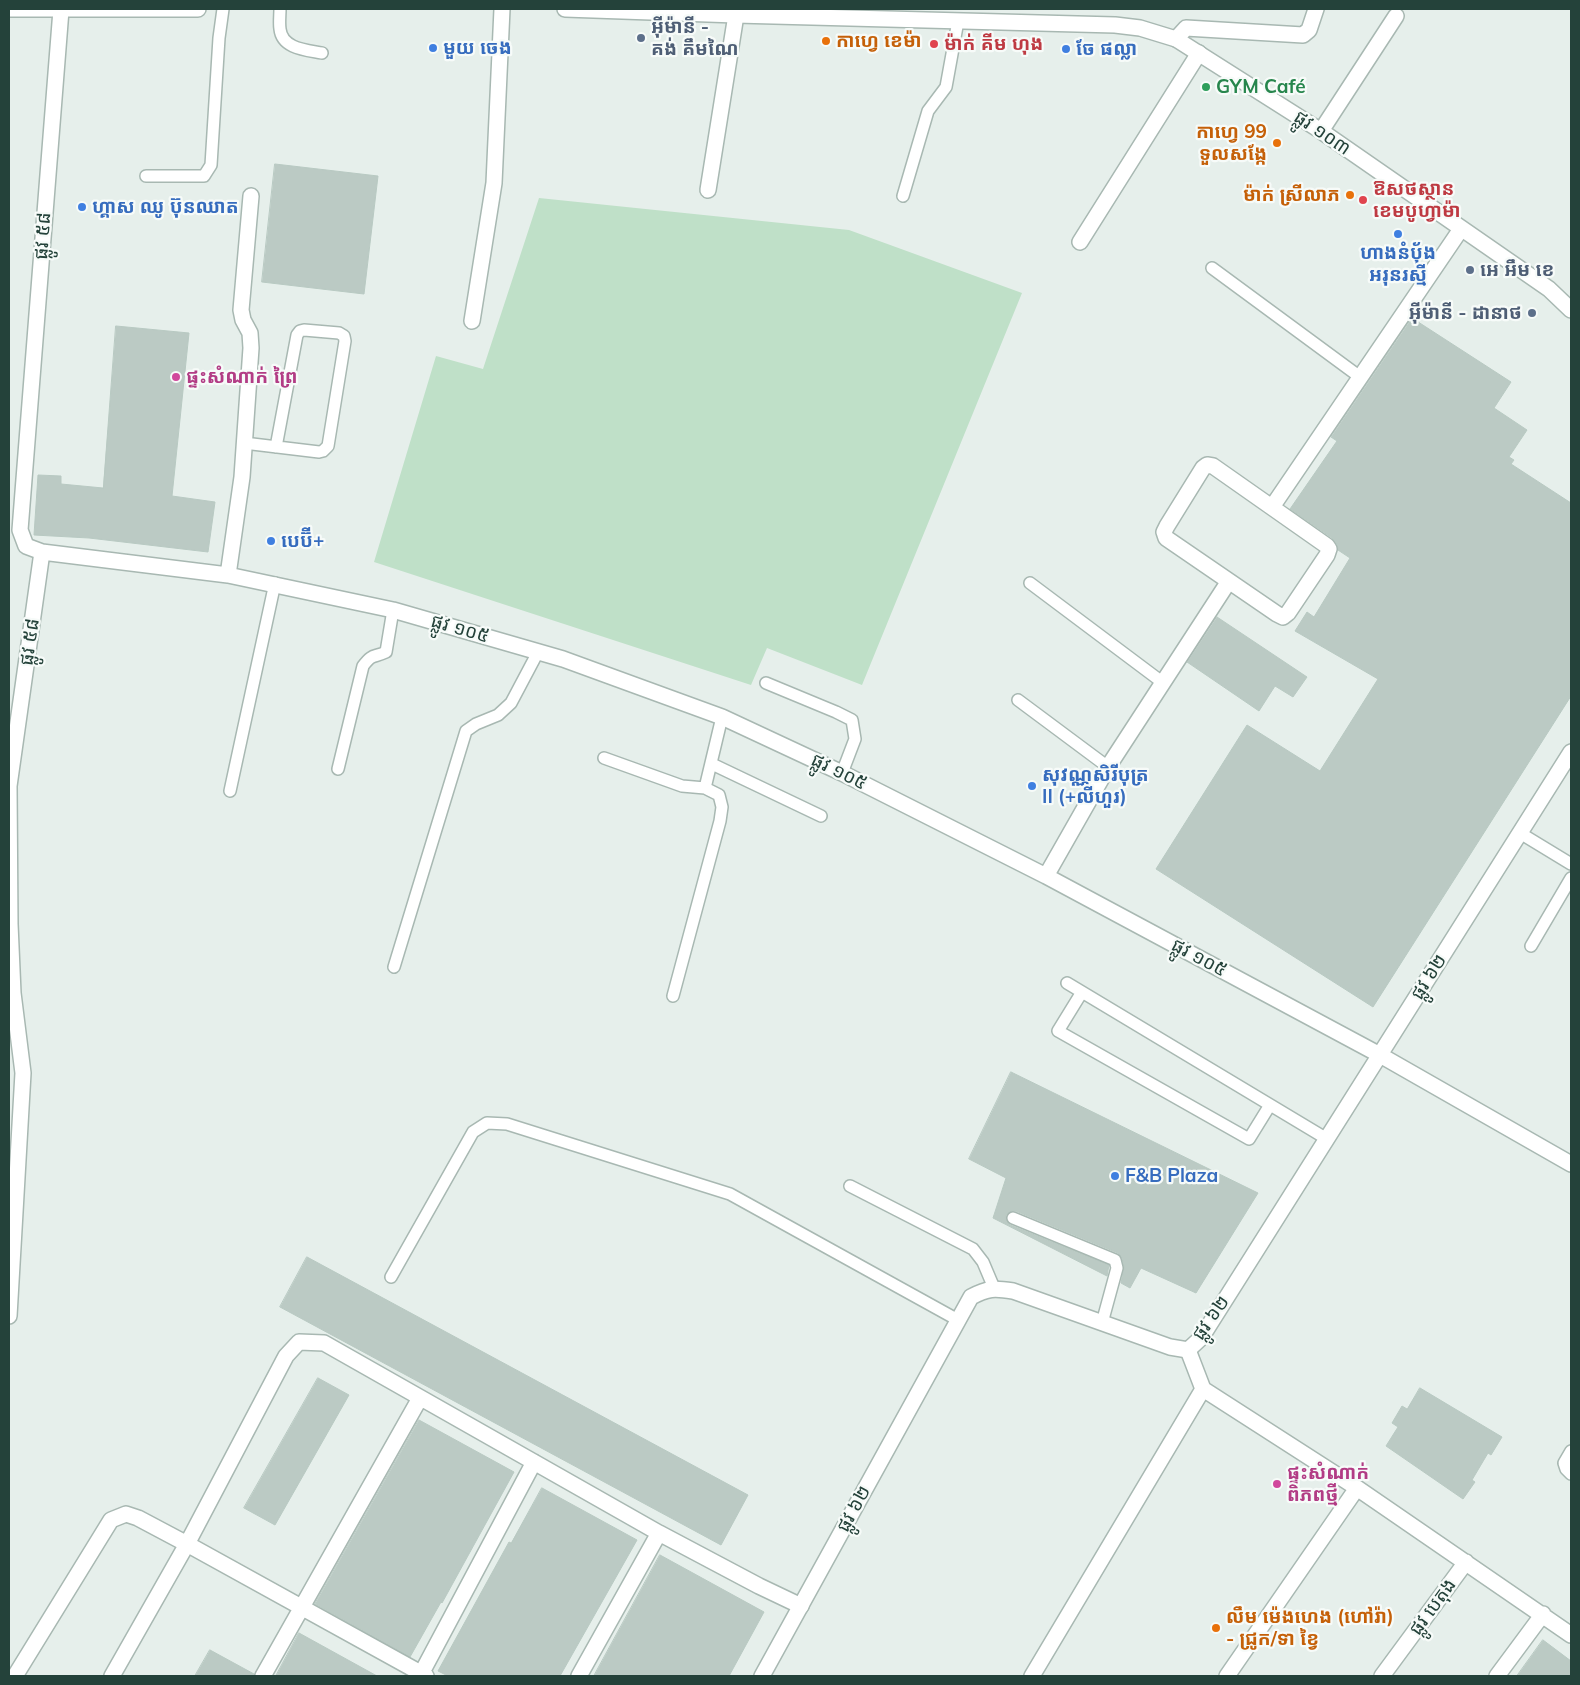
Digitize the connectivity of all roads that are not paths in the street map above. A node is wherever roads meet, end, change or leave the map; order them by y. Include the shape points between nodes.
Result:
1 (9, 9) edge
2 (198, 9) edge
3 (223, 9) edge
4 (280, 9) edge
5 (502, 9) edge
6 (565, 9) edge
7 (1316, 9) edge
8 (61, 10) edge
9 (736, 15) junction
10 (1396, 16) dead end
11 (958, 21) junction
12 (1176, 39) junction
13 (322, 53) dead end
14 (1199, 53) junction
15 (1321, 131) junction
16 (146, 176) dead end
17 (708, 190) dead end
18 (251, 196) dead end
19 (903, 196) dead end
20 (1461, 229) junction
21 (1080, 242) dead end
22 (1212, 268) dead end
23 (1571, 310) edge
24 (472, 321) dead end
25 (1360, 377) junction
26 (244, 443) junction
27 (276, 447) junction
28 (1272, 507) junction
29 (42, 552) junction
30 (228, 575) junction
31 (1229, 581) junction
32 (1030, 583) dead end
33 (275, 584) junction
34 (393, 610) junction
35 (538, 652) junction
36 (1162, 682) junction
37 (766, 683) dead end
38 (1018, 700) dead end
39 (722, 717) junction
40 (1571, 752) edge
41 (604, 758) dead end
42 (712, 764) junction
43 (1108, 767) junction
44 (338, 769) dead end
45 (842, 773) junction
46 (705, 788) junction
47 (230, 791) dead end
48 (820, 816) dead end
49 (1520, 833) junction
50 (1571, 864) edge
51 (1046, 876) junction
52 (1571, 878) edge
53 (1531, 946) dead end
54 (394, 967) dead end
55 (1067, 983) dead end
56 (1082, 992) junction
57 (673, 996) dead end
58 (1380, 1055) junction
59 (1270, 1105) junction
60 (1327, 1139) junction
61 (1571, 1164) edge
62 (850, 1186) dead end
63 (1013, 1218) dead end
64 (391, 1277) dead end
65 (994, 1288) junction
66 (9, 1316) edge
67 (958, 1320) junction
68 (1102, 1323) junction
69 (1188, 1350) junction
70 (1203, 1389) junction
71 (420, 1398) junction
72 (1571, 1451) edge
73 (534, 1462) junction
74 (1571, 1474) edge
75 (1357, 1488) junction
76 (659, 1533) junction
77 (187, 1544) junction
78 (1466, 1562) junction
79 (801, 1606) junction
80 (302, 1608) junction
81 (1542, 1614) junction
82 (1571, 1634) edge
83 (422, 1675) edge
84 (765, 1675) edge
85 (15, 1676) edge
86 (112, 1676) edge
87 (263, 1676) edge
88 (579, 1676) edge
89 (1032, 1676) edge
90 (1227, 1676) edge
91 (1382, 1676) edge
92 (1496, 1676) edge

1 - 8 street
2 - 8 street
3 - 16 lane via 208,172 204,176
4 - 13 lane via 280,30 284,41
5 - 24 street via 494,183
6 - 9 street, ផ្លូវ ១០៣
7 - 12 street via 1309,30 1303,35 1186,28
8 - 29 street, ផ្លូវ ៥៨ via 20,530 26,546
9 - 11 street, ផ្លូវ ១០៣
9 - 17 street
10 - 15 street
11 - 12 street, ផ្លូវ ១០៣ via 1115,25 1140,28
11 - 19 lane via 946,87 928,111
12 - 14 street, ផ្លូវ ១០៣
14 - 15 street, ផ្លូវ ១០៣
14 - 21 street
15 - 20 street, ផ្លូវ ១០៣
18 - 26 street via 240,310 250,333 251,348
20 - 23 street, ផ្លូវ ១០៣ via 1548,289
20 - 25 street
22 - 25 lane
25 - 28 street
26 - 27 lane
26 - 30 street
27 - 27 lane via 319,452 328,446 345,341 339,333 304,330 297,335
28 - 31 street via 1327,546 1327,555 1283,617
28 - 31 street via 1207,465 1166,526 1166,538
29 - 30 street, ផ្លូវ ១០៥
29 - 66 street, ផ្លូវ ៥៨ via 10,786 10,924 23,1073
30 - 33 street, ផ្លូវ ១០៥
31 - 36 street
32 - 36 lane
33 - 34 street, ផ្លូវ ១០៥
33 - 47 lane
34 - 35 street, ផ្លូវ ១០៥
34 - 44 lane via 386,652 375,654 363,666
35 - 39 street, ផ្លូវ ១០៥
35 - 54 lane via 511,703 498,715 466,731
36 - 43 street
37 - 45 lane via 852,720 855,739
38 - 43 lane
39 - 42 lane
39 - 45 street, ផ្លូវ ១០៥
40 - 49 street, ផ្លូវ ៦២
41 - 46 lane via 682,786
42 - 46 lane
42 - 48 lane
43 - 51 street
45 - 51 street, ផ្លូវ ១០៥
46 - 57 lane via 719,795 722,806 720,821
49 - 50 lane
49 - 58 street, ផ្លូវ ៦២
51 - 58 street, ផ្លូវ ១០៥
52 - 53 lane
55 - 56 lane
56 - 59 lane
56 - 59 lane via 1058,1031 1249,1139
58 - 60 street, ផ្លូវ ៦២
58 - 61 street, ផ្លូវ ១០៥
59 - 60 lane
60 - 69 street, ផ្លូវ ៦២ via 1201,1338
62 - 65 lane via 973,1249 983,1262
63 - 68 lane via 1115,1260 1117,1268
64 - 67 lane via 473,1132 487,1123 507,1124 730,1194
65 - 67 street, ផ្លូវ ៦២ via 971,1297
65 - 68 street, ផ្លូវ ៦២
67 - 79 street, ផ្លូវ ៦២
68 - 69 street, ផ្លូវ ៦២ via 1170,1347
69 - 70 street
70 - 75 street
70 - 89 street
71 - 73 street
71 - 77 street via 324,1343 299,1342 286,1356
71 - 80 street
72 - 74 lane via 1564,1463
73 - 76 street
73 - 83 street
75 - 78 street
75 - 90 street
76 - 79 street
76 - 88 street
77 - 80 street
77 - 85 street via 126,1514 111,1520
77 - 86 street
78 - 81 street
78 - 91 street, ផ្លូវ បេតុង
79 - 84 street, ផ្លូវ ៦២
80 - 83 street
80 - 87 street
81 - 82 street
81 - 92 street

